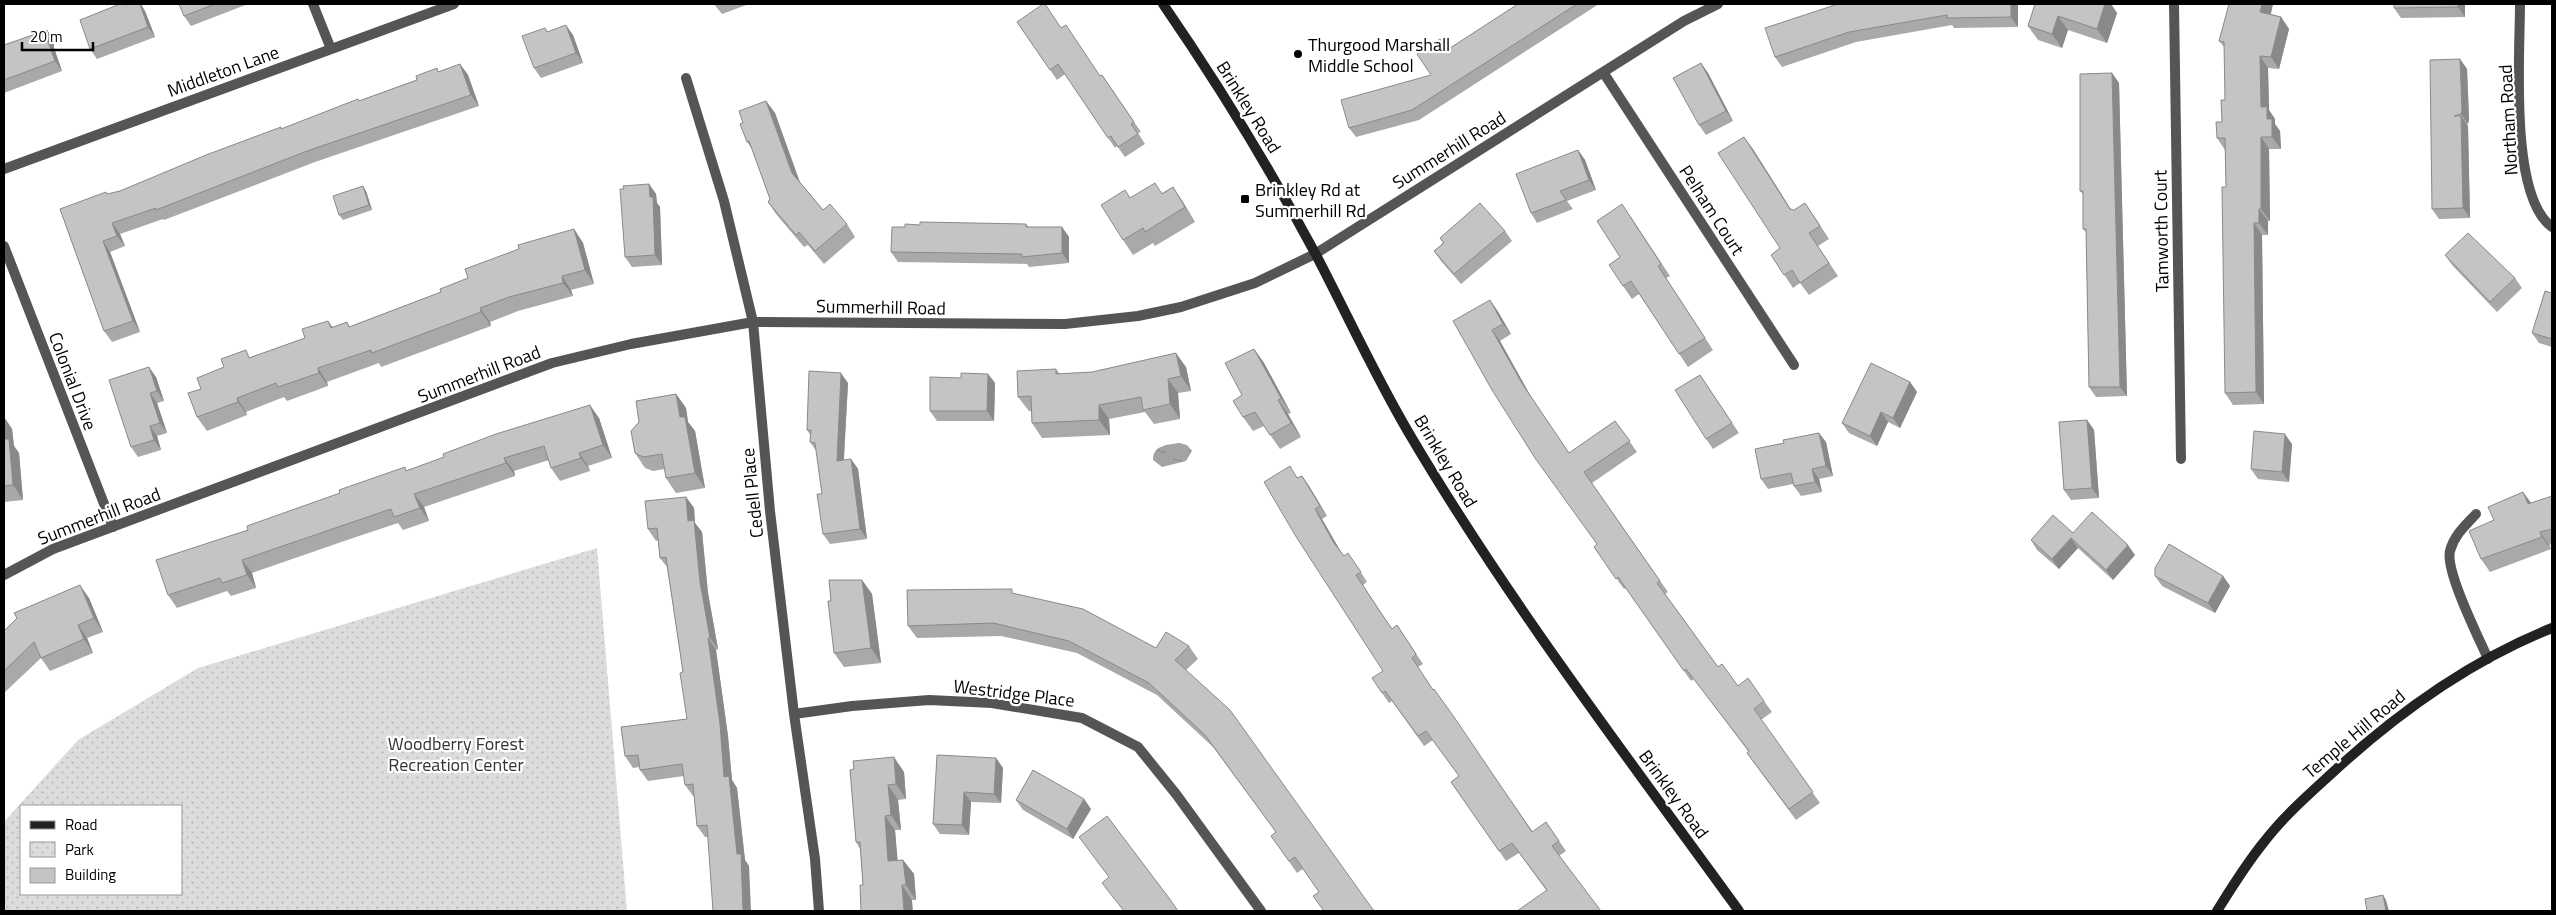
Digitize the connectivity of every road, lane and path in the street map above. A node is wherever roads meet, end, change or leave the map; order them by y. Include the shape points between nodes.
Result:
1 (313, 4) edge
2 (454, 4) edge
3 (1163, 4) edge
4 (1718, 4) edge
5 (2174, 4) edge
6 (2520, 4) edge
7 (331, 49) junction
8 (1603, 72) junction
9 (686, 78) dead end
10 (4, 169) edge
11 (2552, 227) edge
12 (4, 246) edge
13 (1315, 254) junction
14 (753, 322) junction
15 (1794, 365) dead end
16 (2181, 459) dead end
17 (2476, 514) dead end
18 (113, 527) junction
19 (4, 575) edge
20 (2552, 628) edge
21 (2488, 660) junction
22 (794, 714) junction
23 (819, 911) edge
24 (1261, 911) edge
25 (1739, 911) edge
26 (2217, 911) edge

1 - 7 street
2 - 7 street, Middleton Lane
3 - 13 main road, Brinkley Road via 1235,114
4 - 8 street, Summerhill Road via 1684,21
5 - 16 street, Tamworth Court
6 - 11 street, Northam Road via 2521,119 2526,171 2535,208
7 - 10 street, Middleton Lane
8 - 13 street, Summerhill Road
8 - 15 street, Pelham Court
9 - 14 street, Cedell Place via 724,201
12 - 18 street, Colonial Drive
13 - 14 street, Summerhill Road via 1255,283 1208,299 1124,318 1036,324
13 - 25 main road, Brinkley Road via 1380,382 1497,573
14 - 18 street, Summerhill Road via 631,344 552,363
14 - 22 street, Cedell Place via 770,511
17 - 21 street via 2454,538 2449,553 2452,572
18 - 19 street, Summerhill Road via 53,549
20 - 21 main road, Temple Hill Road
21 - 26 main road, Temple Hill Road via 2429,693 2368,739 2265,840
22 - 23 street, Cedell Place via 815,859
22 - 24 street, Westridge Place via 930,700 992,703 1082,718 1138,747

